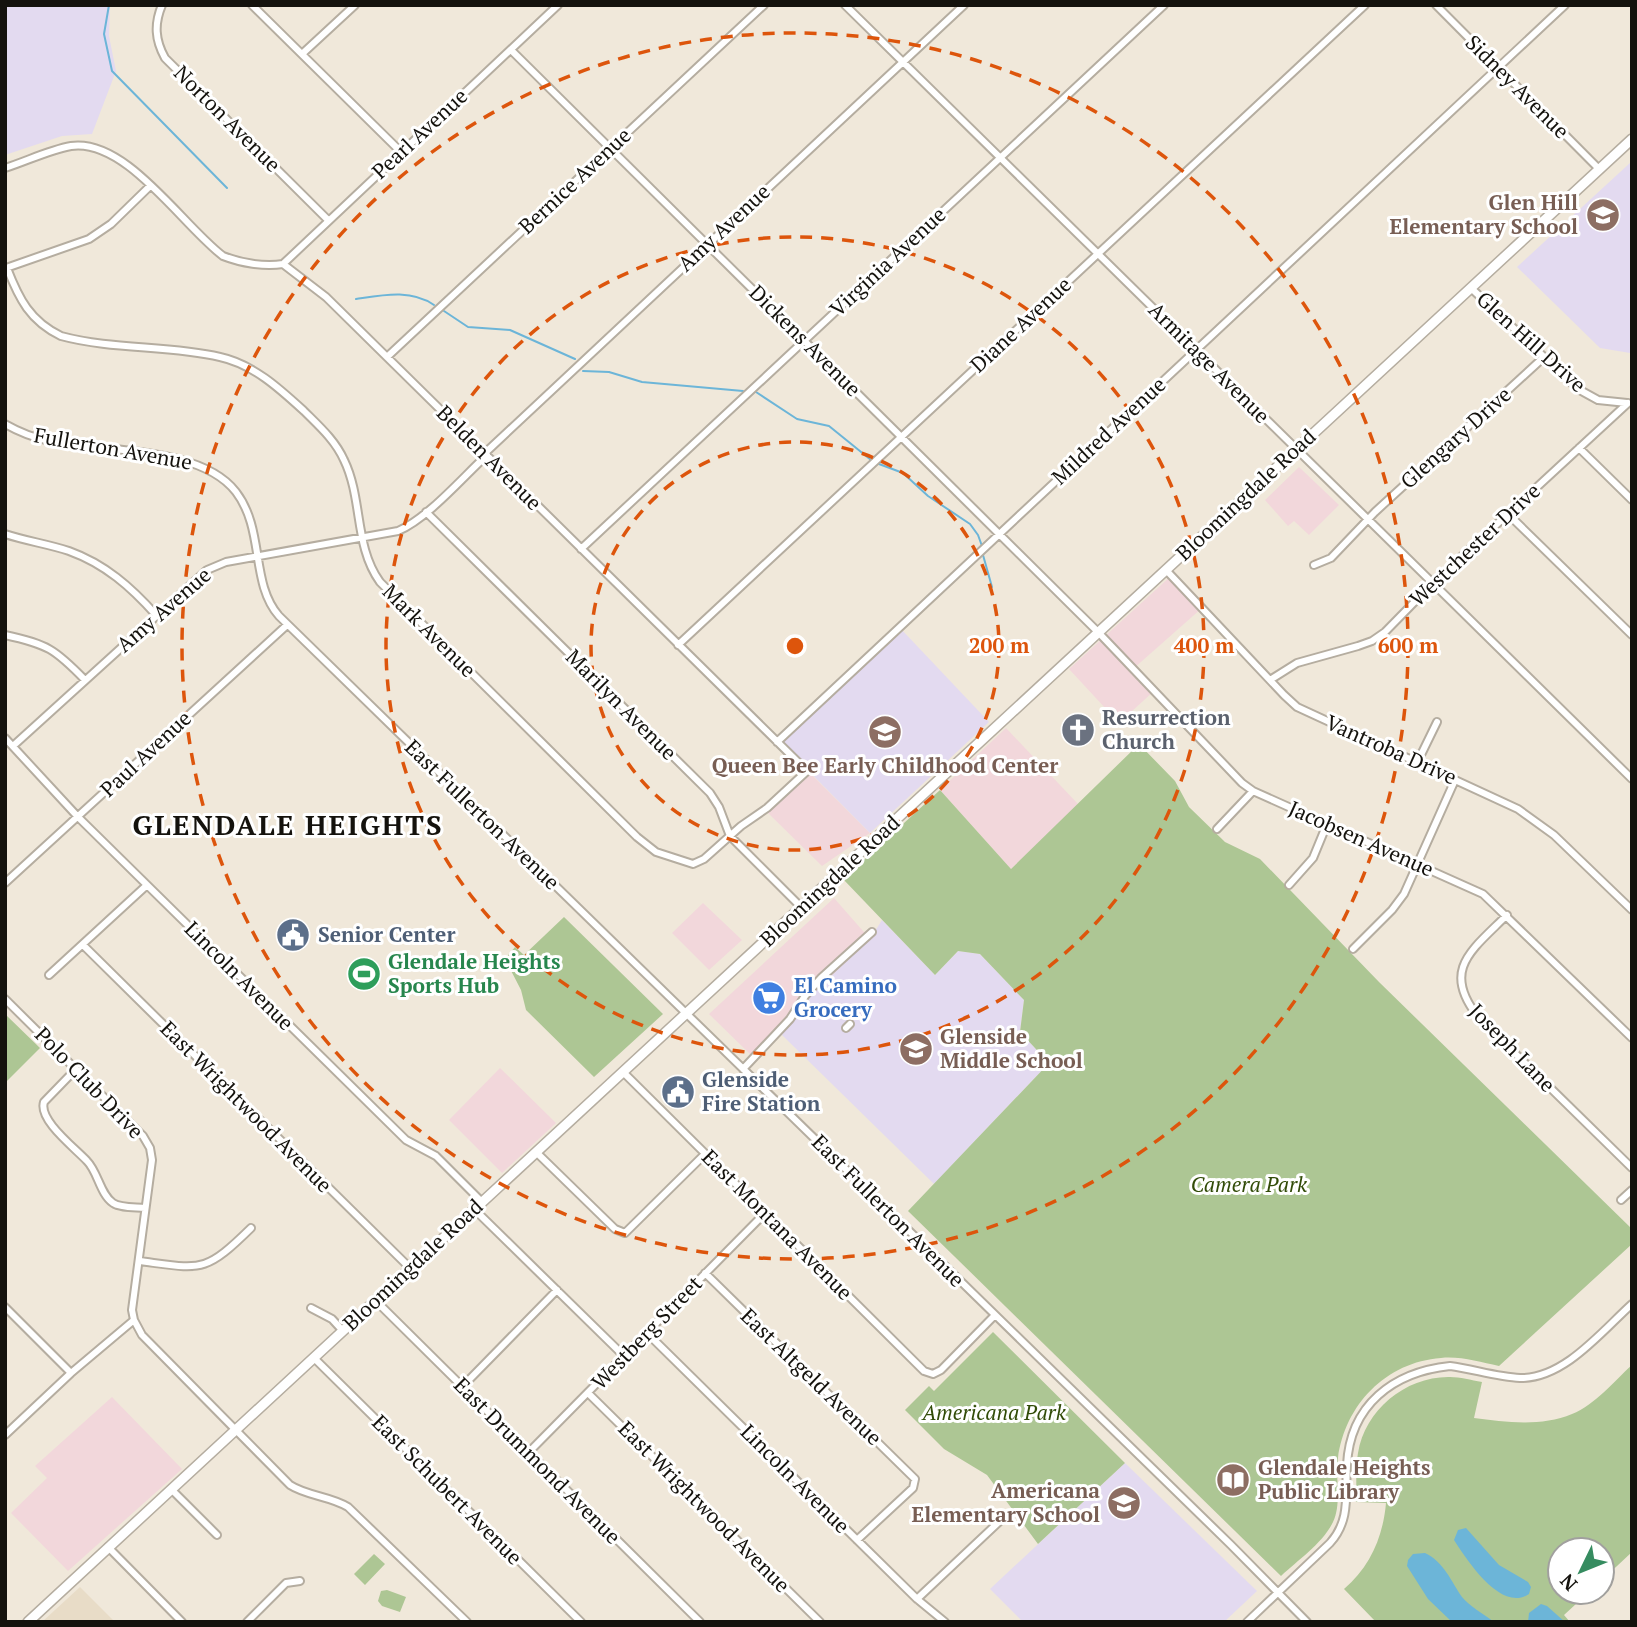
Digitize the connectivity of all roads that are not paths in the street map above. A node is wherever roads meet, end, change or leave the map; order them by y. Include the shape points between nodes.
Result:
1 (162, 5) edge
2 (252, 5) edge
3 (355, 5) edge
4 (558, 5) edge
5 (764, 5) edge
6 (845, 5) edge
7 (964, 5) edge
8 (1164, 5) edge
9 (1365, 5) edge
10 (1436, 5) edge
11 (1565, 5) edge
12 (511, 50) junction
13 (302, 54) junction
14 (903, 62) junction
15 (1498, 68) junction
16 (1632, 139) edge
17 (610, 148) junction
18 (401, 152) junction
19 (1000, 158) junction
20 (5, 168) edge
21 (1599, 169) junction
22 (150, 186) junction
23 (328, 220) junction
24 (707, 244) junction
25 (1099, 253) junction
26 (283, 264) junction
27 (6, 268) edge
28 (1471, 288) junction
29 (804, 341) junction
30 (1195, 349) junction
31 (387, 357) junction
32 (1544, 357) junction
33 (1630, 402) edge
34 (5, 424) edge
35 (901, 437) junction
36 (1579, 448) junction
37 (1296, 449) junction
38 (486, 454) junction
39 (1632, 500) edge
40 (426, 512) junction
41 (1508, 513) junction
42 (1368, 520) junction
43 (5, 534) edge
44 (999, 535) junction
45 (362, 538) junction
46 (581, 549) junction
47 (259, 556) junction
48 (1314, 565) dead end
49 (1166, 570) junction
50 (1433, 583) junction
51 (156, 615) junction
52 (287, 625) junction
53 (1098, 632) junction
54 (5, 635) edge
55 (1632, 635) edge
56 (678, 645) junction
57 (85, 680) junction
58 (1270, 680) junction
59 (1437, 722) dead end
60 (5, 738) edge
61 (777, 742) junction
62 (13, 746) junction
63 (1417, 763) junction
64 (1632, 779) edge
65 (1455, 780) junction
66 (1253, 791) junction
67 (78, 817) junction
68 (1327, 824) junction
69 (1217, 829) dead end
70 (730, 836) junction
71 (1419, 864) junction
72 (5, 883) edge
73 (147, 885) junction
74 (1289, 885) dead end
75 (801, 907) junction
76 (1632, 910) edge
77 (1507, 915) junction
78 (872, 932) dead end
79 (83, 945) junction
80 (1353, 949) dead end
81 (49, 975) dead end
82 (5, 999) edge
83 (685, 1014) junction
84 (1632, 1038) edge
85 (76, 1069) junction
86 (743, 1069) junction
87 (623, 1072) junction
88 (536, 1152) junction
89 (705, 1154) junction
90 (1632, 1168) edge
91 (1632, 1190) edge
92 (1621, 1200) dead end
93 (482, 1202) junction
94 (145, 1208) junction
95 (474, 1209) junction
96 (765, 1213) junction
97 (251, 1228) dead end
98 (139, 1261) junction
99 (410, 1268) junction
100 (705, 1273) junction
101 (557, 1290) junction
102 (375, 1300) junction
103 (1632, 1304) edge
104 (5, 1307) edge
105 (311, 1308) dead end
106 (995, 1315) junction
107 (134, 1321) junction
108 (343, 1331) junction
109 (647, 1333) junction
110 (624, 1356) junction
111 (314, 1357) junction
112 (71, 1373) junction
113 (462, 1387) junction
114 (587, 1393) junction
115 (236, 1430) junction
116 (5, 1435) edge
117 (529, 1452) junction
118 (171, 1489) junction
119 (1002, 1519) dead end
120 (217, 1535) dead end
121 (857, 1540) junction
122 (108, 1547) junction
123 (300, 1581) dead end
124 (1278, 1592) junction
125 (917, 1600) junction
126 (27, 1622) edge
127 (182, 1622) edge
128 (247, 1622) edge
129 (467, 1622) edge
130 (581, 1622) edge
131 (700, 1622) edge
132 (820, 1622) edge
133 (945, 1622) edge
134 (1247, 1622) edge
135 (1307, 1622) edge

1 - 23 street, Norton Avenue via 156,34 165,58
2 - 13 street
3 - 13 street
4 - 12 street, Pearl Avenue
5 - 17 street, Bernice Avenue
6 - 14 street, Armitage Avenue
7 - 14 street, Amy Avenue
8 - 19 street, Virginia Avenue
9 - 25 street, Diane Avenue
10 - 15 street, Sidney Avenue
11 - 15 street, Mildred Avenue
12 - 17 street, Dickens Avenue
12 - 18 street, Pearl Avenue
13 - 18 street
14 - 19 street, Armitage Avenue
14 - 24 street, Amy Avenue
15 - 21 street, Sidney Avenue
15 - 30 street, Mildred Avenue
16 - 21 main road, Bloomingdale Road
17 - 24 street, Dickens Avenue
17 - 31 street, Bernice Avenue
18 - 23 street, Pearl Avenue
19 - 25 street, Armitage Avenue
19 - 29 street, Virginia Avenue
20 - 22 street via 83,146 112,153
21 - 28 main road, Bloomingdale Road
22 - 26 street via 223,256
22 - 27 street via 89,239
23 - 26 street, Pearl Avenue
24 - 29 street, Dickens Avenue
24 - 38 street, Amy Avenue
25 - 30 street, Armitage Avenue
25 - 35 street, Diane Avenue
26 - 31 street, Belden Avenue via 317,289
27 - 45 street, Mark Avenue via 28,312 61,336 221,357 283,391 327,434 343,457
28 - 32 street, Glen Hill Drive
28 - 37 main road, Bloomingdale Road
29 - 35 street, Dickens Avenue
29 - 46 street, Virginia Avenue
30 - 37 street, Armitage Avenue
30 - 44 street, Mildred Avenue
31 - 38 street, Belden Avenue
32 - 33 street, Glen Hill Drive via 1572,384 1598,400
32 - 42 street, Glengary Drive
33 - 36 street, Westchester Drive
34 - 47 street, Fullerton Avenue via 47,441 172,457 206,467 225,480 242,501
35 - 44 street, Dickens Avenue
35 - 56 street, Diane Avenue
36 - 39 street
36 - 41 street, Westchester Drive
37 - 42 street, Armitage Avenue
37 - 49 main road, Bloomingdale Road
38 - 40 street, Amy Avenue
38 - 46 street, Belden Avenue
40 - 45 street, Amy Avenue via 398,531
40 - 70 street, Marilyn Avenue via 710,793
41 - 50 street, Westchester Drive
41 - 55 street
42 - 48 street, Glengary Drive via 1331,558
42 - 50 street, Armitage Avenue
43 - 51 street via 95,563 122,581
44 - 53 street, Dickens Avenue
44 - 61 street, Mildred Avenue
45 - 47 street, Amy Avenue
45 - 70 street, Mark Avenue via 368,562 380,582 645,845 693,864
46 - 56 street, Belden Avenue
47 - 51 street, Amy Avenue via 207,570
47 - 52 street, Fullerton Avenue via 268,601
49 - 53 main road, Bloomingdale Road
49 - 58 street, Vantroba Drive
50 - 58 street, Westchester Drive via 1376,639 1297,663
50 - 64 street, Armitage Avenue
51 - 57 street, Amy Avenue
52 - 67 street, Paul Avenue
52 - 83 street, East Fullerton Avenue
53 - 66 street, Jacobsen Avenue via 1230,773
53 - 75 main road, Bloomingdale Road
54 - 57 street via 47,646
56 - 61 street, Belden Avenue
57 - 62 street, Amy Avenue
58 - 63 street, Vantroba Drive via 1304,710
59 - 63 street
60 - 62 street, Lincoln Avenue
61 - 70 street, Belden Avenue via 807,771
62 - 67 street, Lincoln Avenue
63 - 65 street, Vantroba Drive
65 - 71 street
65 - 76 street, Vantroba Drive via 1538,822
66 - 68 street, Jacobsen Avenue
66 - 69 street
67 - 72 street, Paul Avenue
67 - 73 street, Lincoln Avenue
68 - 71 street, Jacobsen Avenue
68 - 74 street via 1313,858
70 - 75 street, Marilyn Avenue
71 - 77 street, Jacobsen Avenue via 1474,888
71 - 80 street via 1398,903
73 - 79 street
73 - 93 street, Lincoln Avenue via 406,1140 436,1156
75 - 83 main road, Bloomingdale Road
77 - 84 street, Jacobsen Avenue
77 - 90 street, Joseph Lane via 1464,963 1465,999
78 - 86 street via 821,978
79 - 81 street
79 - 99 street, East Wrightwood Avenue
82 - 85 street, Polo Club Drive
83 - 86 street, East Fullerton Avenue
83 - 87 main road, Bloomingdale Road
85 - 94 street, Polo Club Drive via 143,1136 150,1149
85 - 94 street via 44,1102 46,1119 95,1168 107,1198
86 - 106 street, East Fullerton Avenue
87 - 88 main road, Bloomingdale Road
87 - 89 street, East Montana Avenue
88 - 89 street via 615,1230 625,1233
88 - 93 main road, Bloomingdale Road
89 - 96 street, East Montana Avenue
91 - 92 street
93 - 95 main road, Bloomingdale Road
94 - 98 street, Polo Club Drive
95 - 99 main road, Bloomingdale Road
95 - 101 street
96 - 100 street, Westberg Street
96 - 106 street, East Montana Avenue via 924,1371 933,1374 941,1370
97 - 98 street via 205,1265
98 - 107 street, Polo Club Drive
99 - 102 main road, Bloomingdale Road
100 - 109 street, Westberg Street
100 - 121 street, East Altgeld Avenue via 913,1476 913,1488
101 - 110 street
101 - 113 street
102 - 108 main road, Bloomingdale Road
102 - 113 street, East Drummond Avenue
103 - 124 street via 1571,1360 1546,1373 1522,1378 1439,1367 1402,1378 1381,1392 1352,1436 1347,1509 1339,1531
104 - 112 street
105 - 108 street
106 - 124 street, East Fullerton Avenue
107 - 112 street
107 - 115 street via 142,1335
108 - 111 main road, Bloomingdale Road
109 - 110 street, Westberg Street
109 - 121 street, Lincoln Avenue
110 - 114 street, Westberg Street
111 - 115 main road, Bloomingdale Road
111 - 130 street, East Schubert Avenue
112 - 116 street
113 - 117 street, East Drummond Avenue
114 - 117 street, Westberg Street
114 - 132 street, East Wrightwood Avenue
115 - 118 main road, Bloomingdale Road
115 - 129 street via 297,1490 348,1507
117 - 131 street, East Drummond Avenue
118 - 120 street
118 - 122 main road, Bloomingdale Road
119 - 125 street
121 - 125 street, Lincoln Avenue
122 - 126 main road, Bloomingdale Road
122 - 127 street
123 - 128 street via 286,1583
124 - 134 street
124 - 135 street, East Fullerton Avenue
125 - 133 street, Lincoln Avenue

